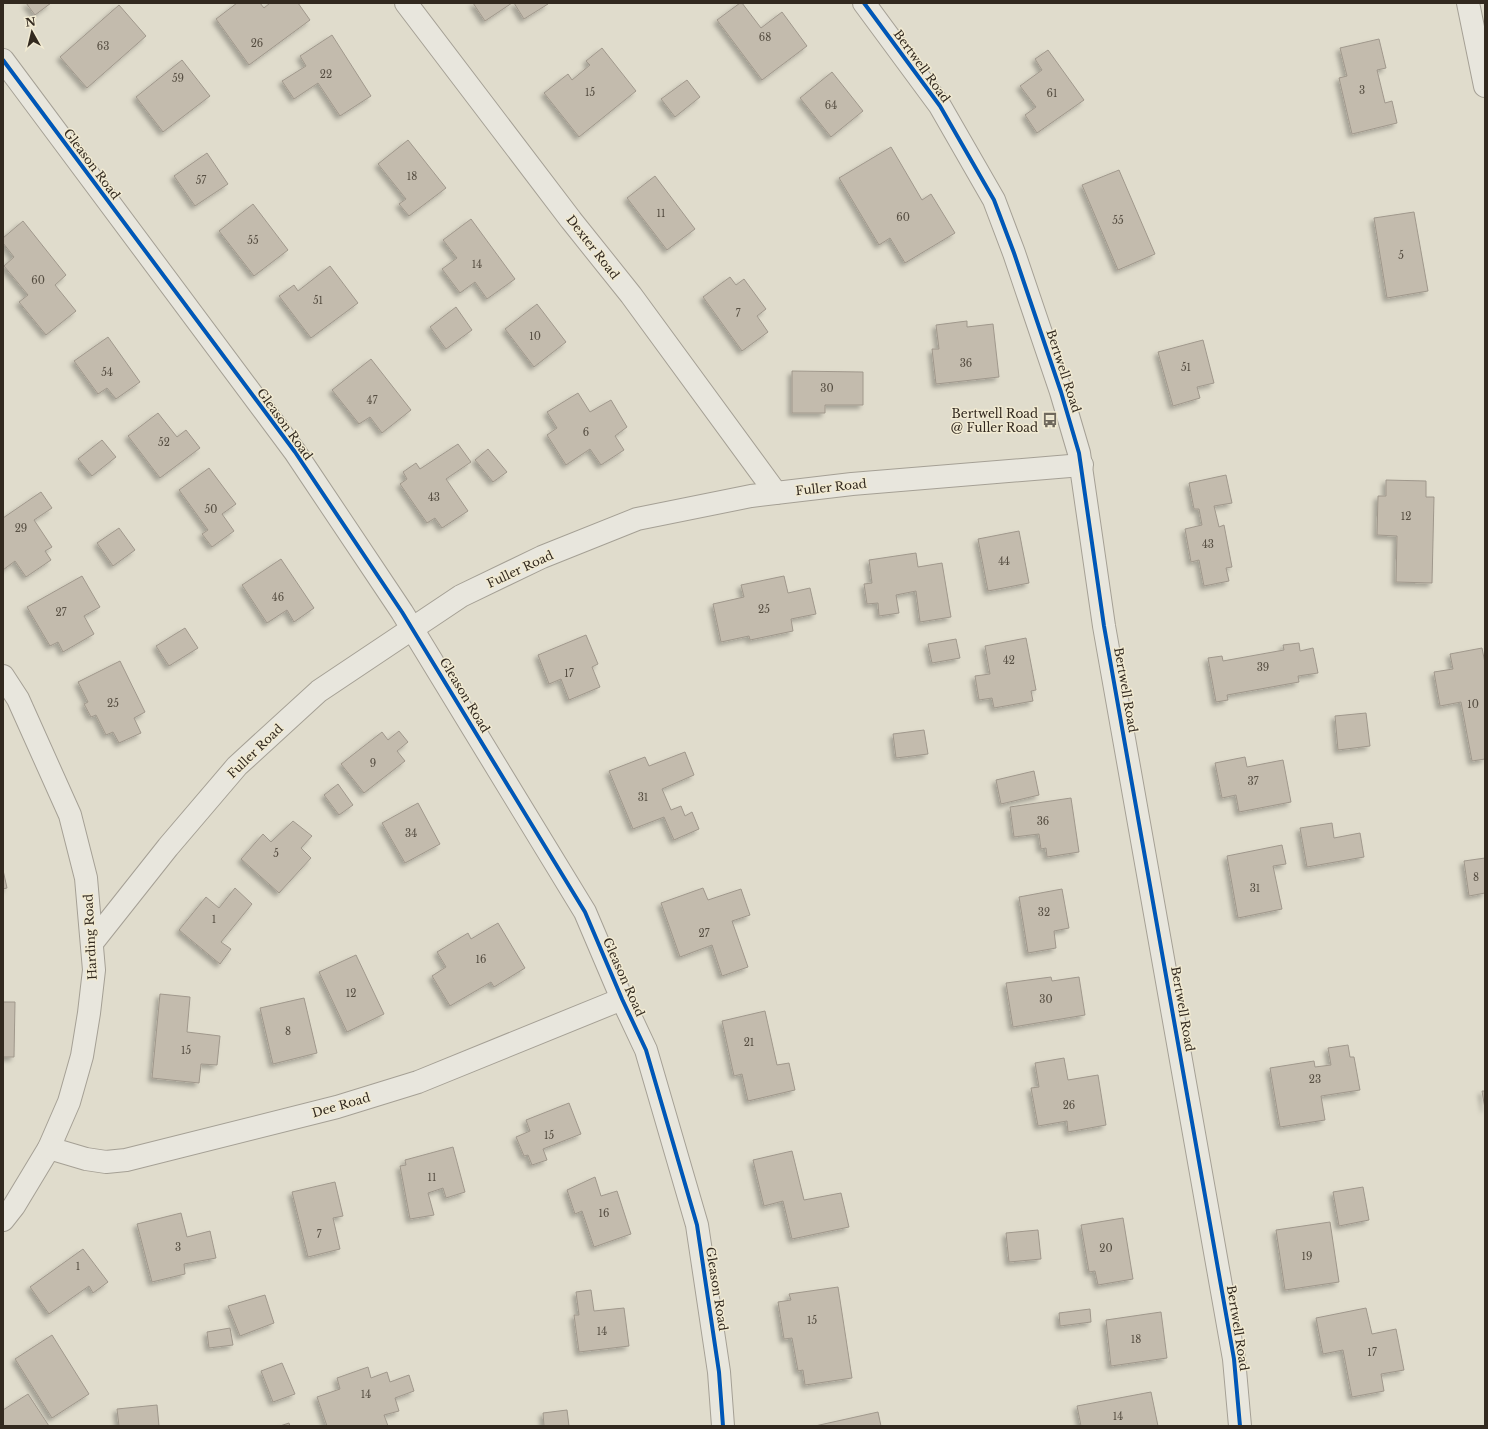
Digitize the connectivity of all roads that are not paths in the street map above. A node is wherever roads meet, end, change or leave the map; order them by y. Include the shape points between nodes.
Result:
1 (406, 3) edge
2 (864, 3) edge
3 (1468, 3) edge
4 (3, 60) edge
5 (1485, 86) edge
6 (1082, 465) junction
7 (776, 493) junction
8 (413, 629) junction
9 (3, 676) edge
10 (92, 943) junction
11 (622, 999) junction
12 (49, 1148) junction
13 (3, 1220) edge
14 (723, 1426) edge
15 (1240, 1426) edge

1 - 7 street, Dexter Road via 631,295
2 - 6 street, Bertwell Road via 940,106 994,200 1059,385
3 - 5 street
4 - 8 street, Gleason Road via 294,452
6 - 7 street, Fuller Road via 852,484
6 - 15 street, Bertwell Road via 1104,626 1234,1359
7 - 8 street, Fuller Road via 637,519 542,557 461,596
8 - 10 street, Fuller Road via 318,692 237,766 168,847
8 - 11 street, Gleason Road via 585,912
9 - 10 street, Harding Road via 18,699 70,815 86,878
10 - 12 street, Harding Road via 94,970 82,1056 69,1102
11 - 12 street, Dee Road via 418,1082 330,1108 126,1160 106,1162 86,1159
11 - 14 street, Gleason Road via 646,1050 697,1225 719,1372
12 - 13 street, Harding Road

